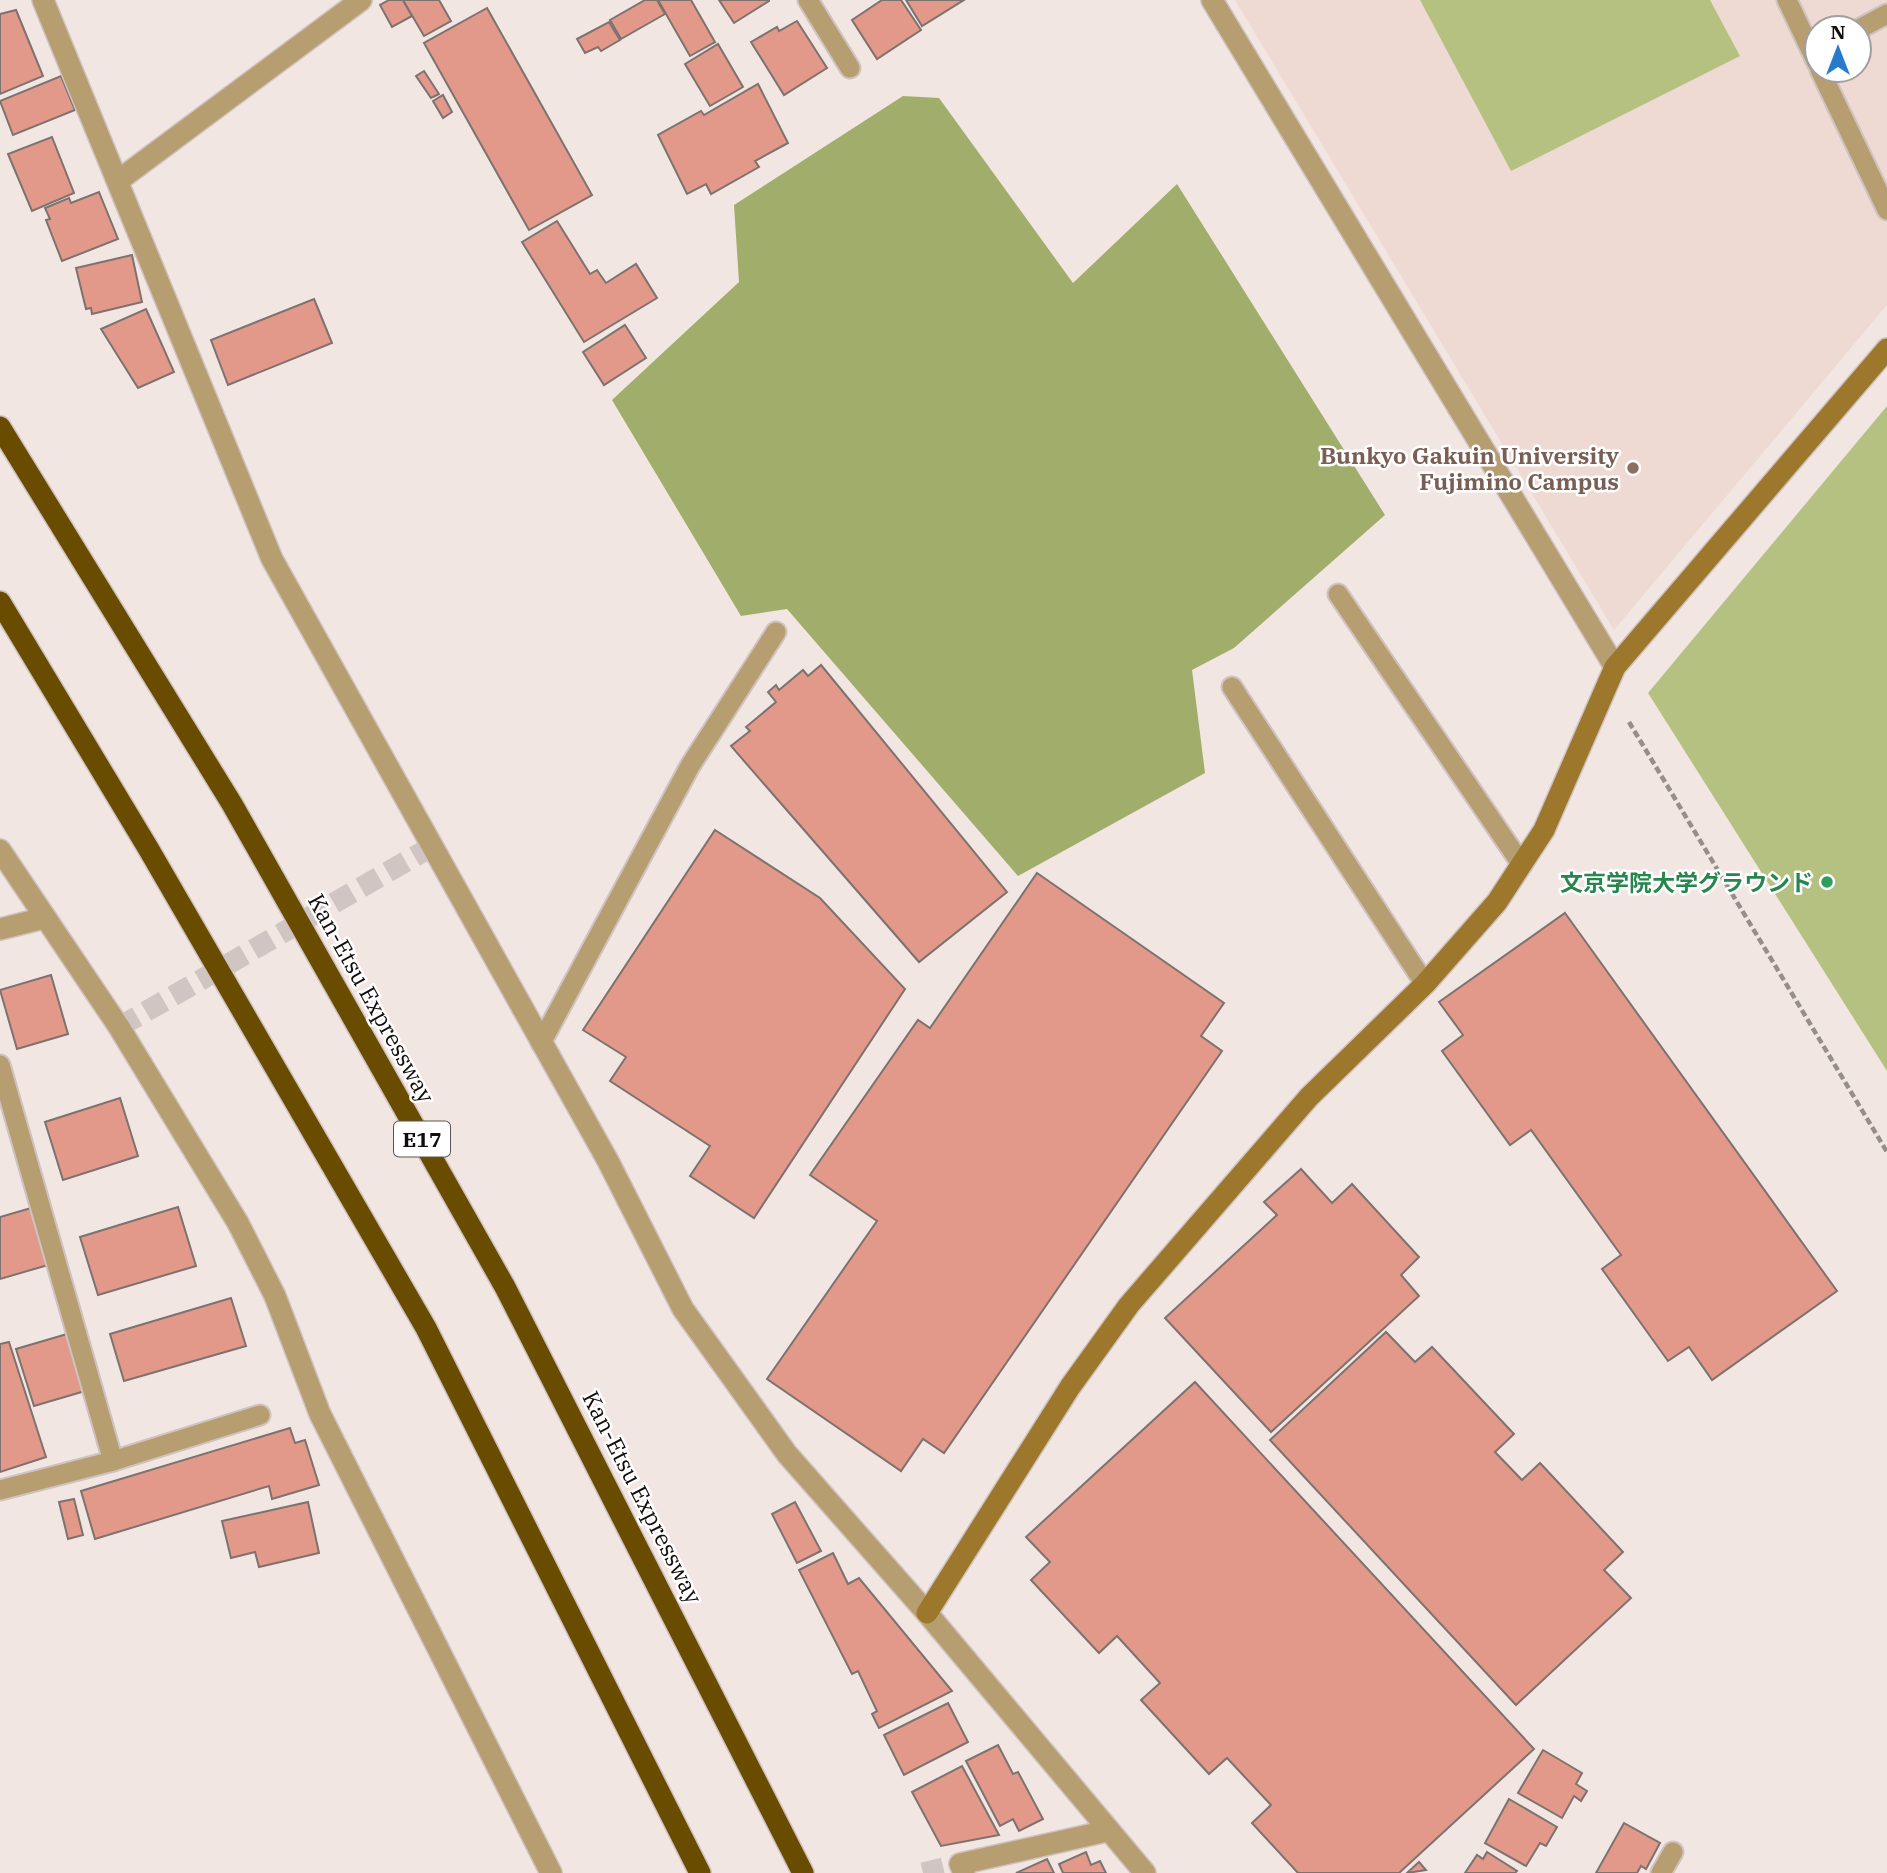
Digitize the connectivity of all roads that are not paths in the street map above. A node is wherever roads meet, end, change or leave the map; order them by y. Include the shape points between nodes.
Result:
1 (43, 0) edge
2 (361, 0) edge
3 (808, 0) edge
4 (1212, 0) edge
5 (1787, 0) edge
6 (1803, 31) edge
7 (850, 68) dead end
8 (1829, 84) edge
9 (119, 180) junction
10 (1887, 209) edge
11 (1887, 349) edge
12 (0, 426) edge
13 (1338, 594) dead end
14 (0, 602) edge
15 (776, 632) dead end
16 (1611, 676) junction
17 (1232, 687) dead end
18 (0, 850) edge
19 (1522, 865) junction
20 (44, 918) junction
21 (0, 929) edge
22 (1426, 984) junction
23 (541, 1043) junction
24 (0, 1065) edge
25 (260, 1415) dead end
26 (113, 1461) junction
27 (0, 1490) edge
28 (927, 1613) junction
29 (1107, 1831) junction
30 (1673, 1852) dead end
31 (551, 1873) edge
32 (700, 1873) edge
33 (803, 1873) edge
34 (964, 1873) tunnel mouth
35 (1145, 1873) edge
36 (1661, 1873) edge

1 - 9 street
2 - 9 street
3 - 7 lane
4 - 16 street
5 - 6 lane
8 - 10 lane
9 - 23 street via 272,559
11 - 16 street
12 - 33 highway, Kan-Etsu Expressway / E17 via 232,804 505,1287
13 - 19 lane
14 - 32 highway via 426,1328
15 - 23 lane via 690,766
16 - 19 street via 1544,830
17 - 22 lane
18 - 20 street
19 - 22 street via 1497,902
20 - 21 street
20 - 31 street via 120,1027 239,1223 275,1296 320,1414
22 - 28 street via 1309,1097 1129,1305 1070,1387
23 - 28 street via 683,1309 787,1454
24 - 26 lane
25 - 26 lane
26 - 27 lane
28 - 29 street
29 - 34 street via 960,1864
29 - 35 street
30 - 36 lane

